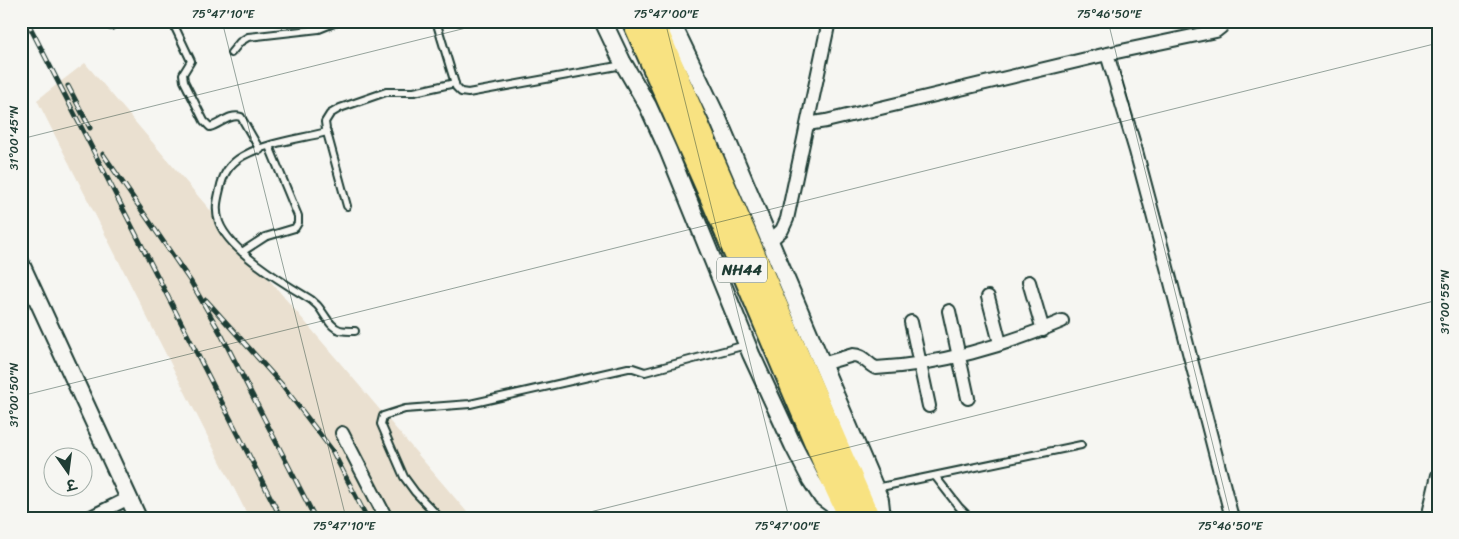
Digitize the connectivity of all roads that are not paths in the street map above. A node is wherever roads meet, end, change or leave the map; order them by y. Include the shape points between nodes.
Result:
1 (118, 21) edge
2 (172, 21) edge
3 (340, 21) edge
4 (436, 21) edge
5 (603, 21) edge
6 (633, 21) edge
7 (653, 21) edge
8 (672, 21) edge
9 (829, 21) edge
10 (1224, 21) edge
11 (111, 26) dead end
12 (231, 53) dead end
13 (1107, 54) junction
14 (625, 65) junction
15 (455, 83) junction
16 (807, 124) junction
17 (327, 132) junction
18 (269, 146) junction
19 (260, 150) junction
20 (347, 206) dead end
21 (771, 240) junction
22 (242, 252) junction
23 (21, 264) edge
24 (1029, 282) dead end
25 (988, 297) dead end
26 (949, 311) dead end
27 (1062, 321) dead end
28 (911, 322) dead end
29 (1043, 330) junction
30 (355, 331) dead end
31 (1000, 343) junction
32 (748, 345) junction
33 (960, 356) junction
34 (822, 364) junction
35 (921, 364) junction
36 (968, 398) dead end
37 (929, 406) dead end
38 (342, 433) dead end
39 (1080, 445) dead end
40 (1438, 475) edge
41 (935, 476) junction
42 (875, 488) junction
43 (129, 498) junction
44 (89, 518) edge
45 (138, 518) edge
46 (386, 518) edge
47 (440, 518) edge
48 (850, 518) edge
49 (868, 518) edge
50 (882, 518) edge
51 (970, 518) edge
52 (1232, 518) edge
53 (1428, 518) edge

1 - 11 lane
2 - 19 lane via 191,61 183,74 184,81 206,126 214,126 238,115
3 - 12 lane via 319,29 248,37
4 - 15 lane
5 - 14 street
6 - 48 highway, NH44
7 - 49 highway, NH44
8 - 21 street
9 - 16 street
10 - 13 street via 1216,31
13 - 16 street
13 - 52 street
14 - 15 lane via 468,93 461,92
14 - 32 street via 668,150
15 - 17 lane via 414,92 386,92 340,108 325,122
16 - 21 street via 787,219 782,230
17 - 18 lane
17 - 20 lane
18 - 19 lane
18 - 22 lane via 298,223 296,228 265,237
19 - 22 lane via 232,164 222,176 216,205 220,224
21 - 34 street
22 - 30 lane via 317,305 334,327
23 - 43 street
24 - 29 street
25 - 31 street
26 - 33 street
27 - 29 street
28 - 35 street
29 - 31 street
31 - 33 street
32 - 47 lane via 645,372 628,368 470,404 405,410 383,416 381,424 404,477
32 - 48 street via 811,480 822,497
33 - 35 street
33 - 36 street
34 - 35 street via 858,355 876,368
34 - 42 street
35 - 37 street
38 - 46 street
39 - 41 lane
40 - 53 street
41 - 42 lane
41 - 51 lane
42 - 50 street
43 - 44 street
43 - 45 street

